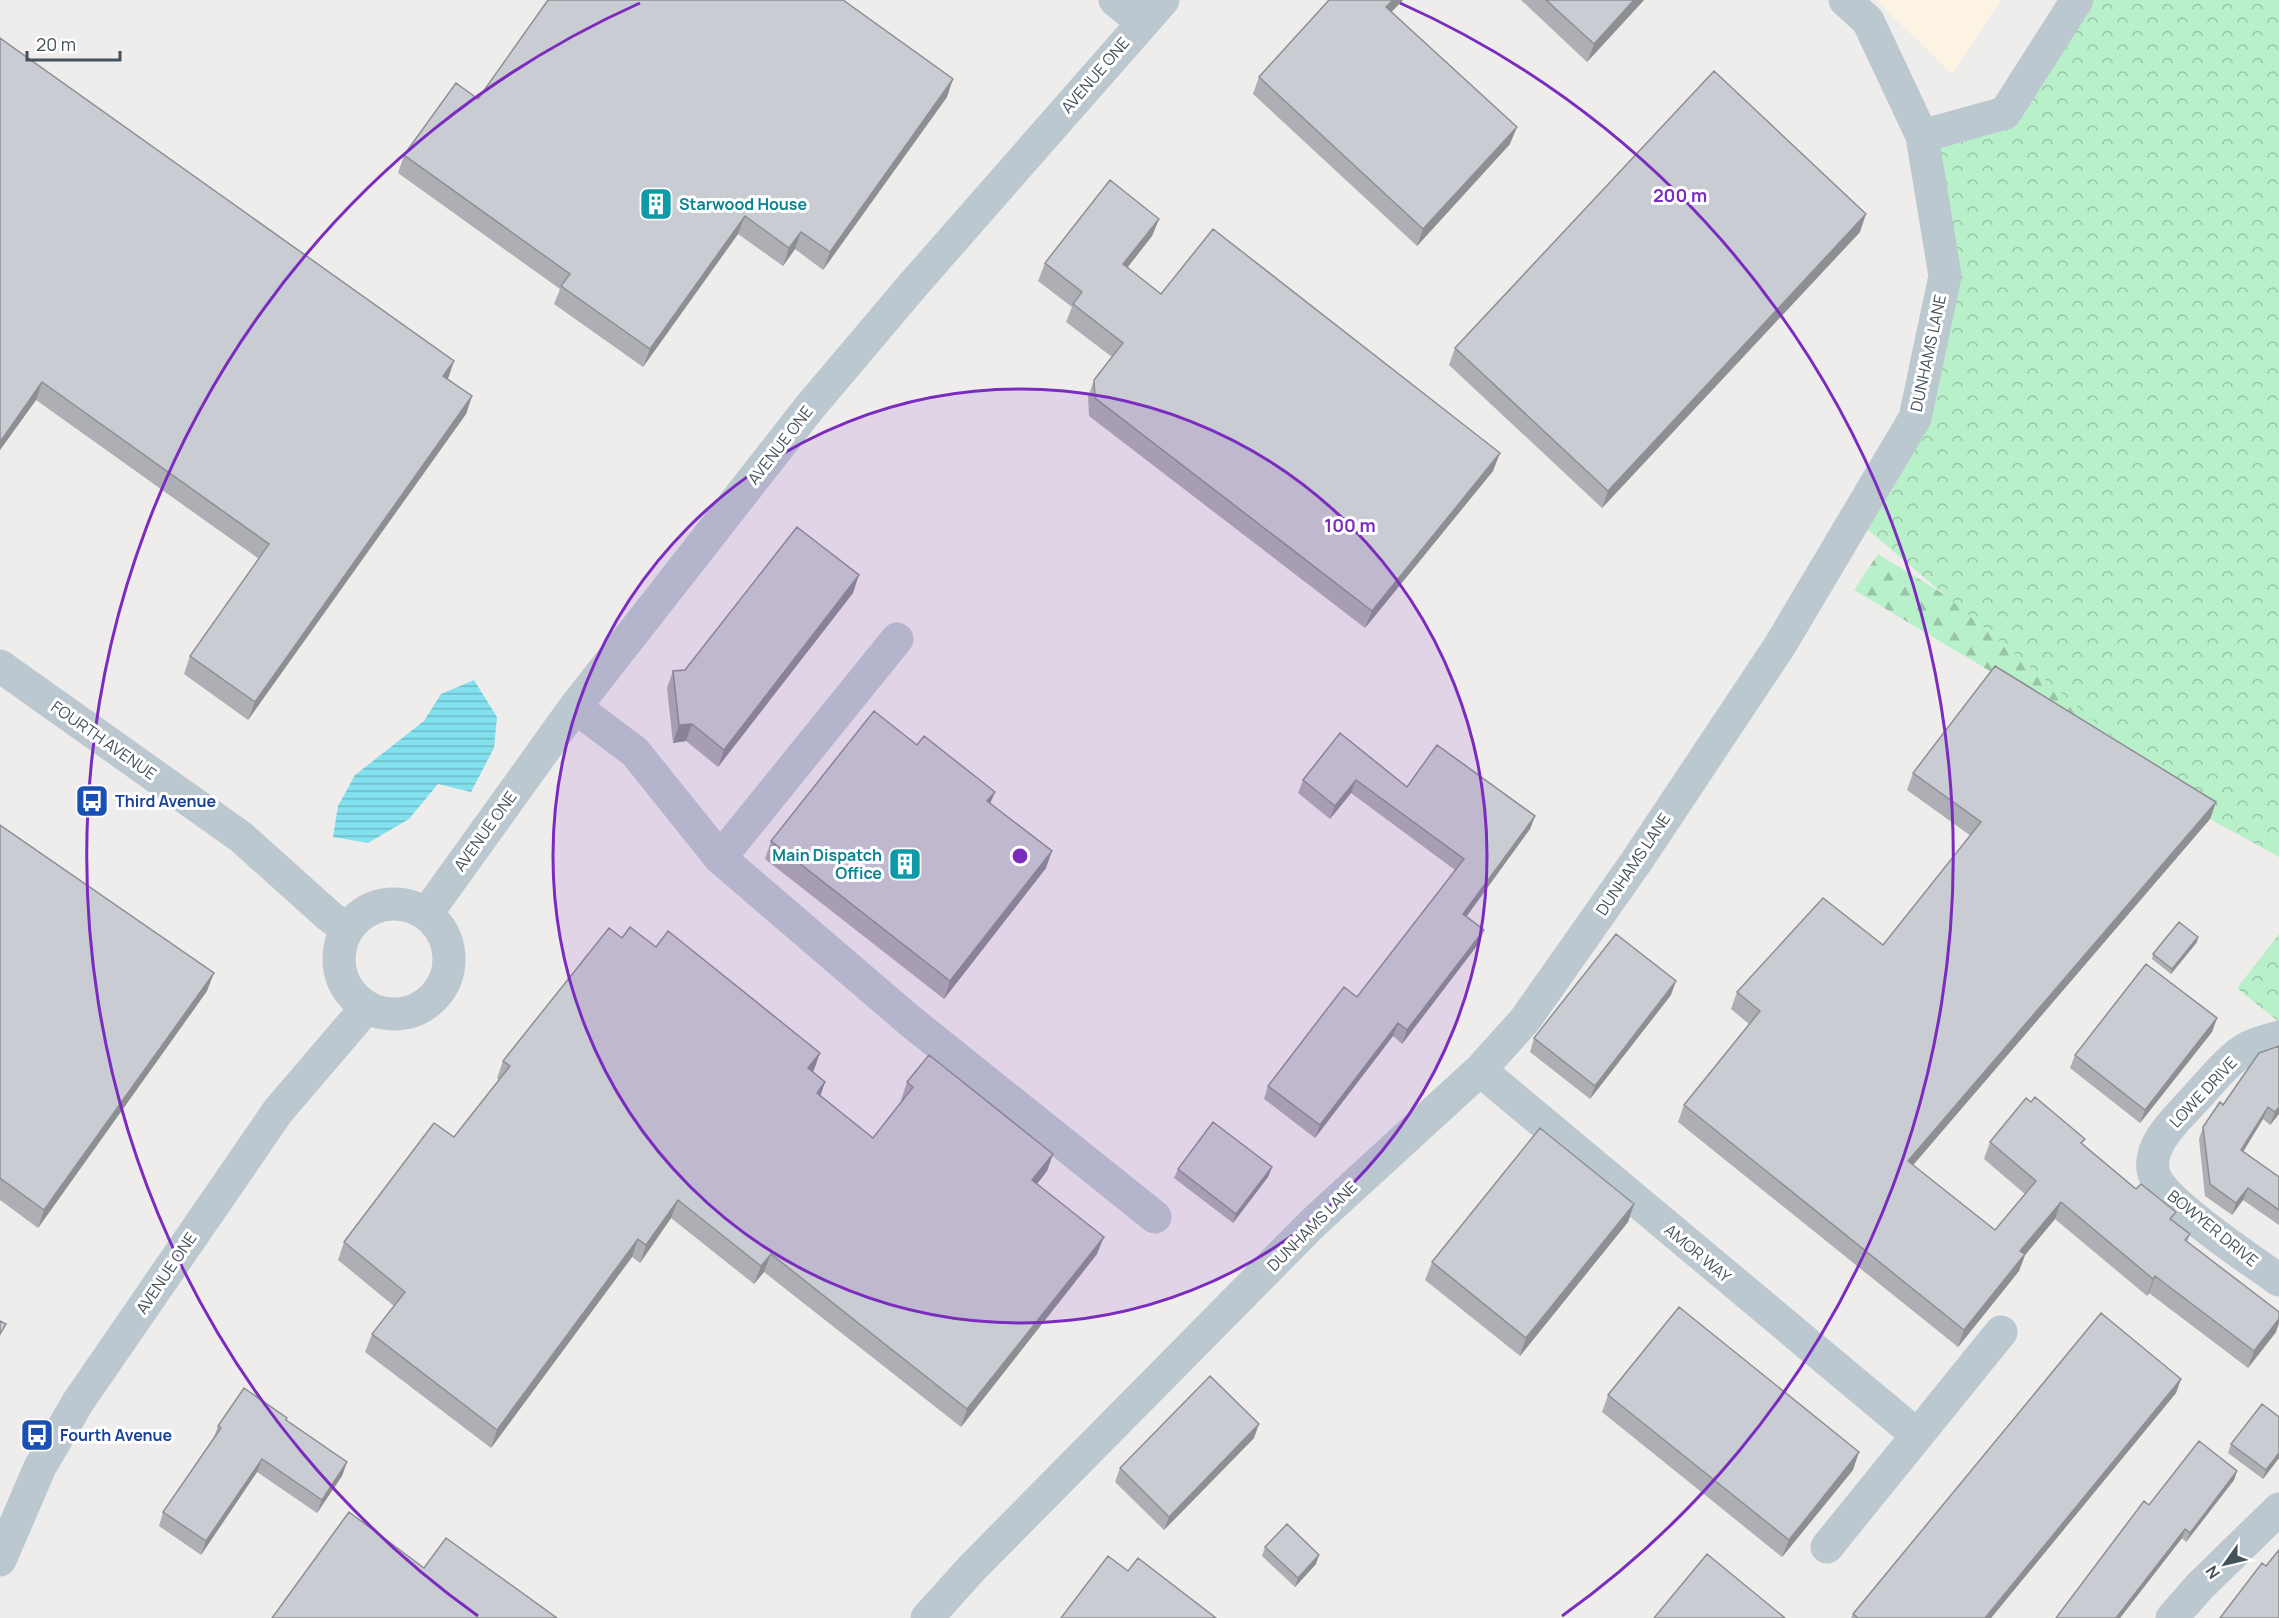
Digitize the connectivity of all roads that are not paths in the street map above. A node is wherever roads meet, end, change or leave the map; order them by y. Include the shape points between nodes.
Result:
1 (1115, 0) edge
2 (1845, 0) edge
3 (2077, 0) edge
4 (1152, 11) edge
5 (1922, 136) junction
6 (897, 639) dead end
7 (0, 666) edge
8 (575, 707) junction
9 (720, 858) junction
10 (427, 913) junction
11 (346, 929) junction
12 (366, 1008) junction
13 (2279, 1037) edge
14 (1480, 1070) junction
15 (2153, 1171) joint
16 (1155, 1217) dead end
17 (2279, 1280) edge
18 (2001, 1332) dead end
19 (1917, 1435) junction
20 (2279, 1509) edge
21 (1827, 1547) dead end
22 (0, 1560) edge
23 (927, 1618) edge
24 (2172, 1618) edge

1 - 4 street
2 - 5 street, DUNHAMS LANE via 1868,21
3 - 5 street via 2005,113
4 - 8 street, AVENUE ONE via 809,408
5 - 14 street, DUNHAMS LANE via 1945,276 1914,418 1779,647 1525,1020
6 - 9 street
7 - 11 street, FOURTH AVENUE via 241,837
8 - 9 street via 635,752
8 - 10 street, AVENUE ONE
9 - 16 street via 909,1020
10 - 11 street via 406,904 383,904 362,913
10 - 12 street via 442,929 449,950 449,972 440,992 425,1006 406,1014 385,1015
11 - 12 street via 339,950 339,972 349,993
12 - 22 street, AVENUE ONE via 278,1111 78,1402 40,1467
13 - 15 street, LOWE DRIVE via 2247,1048 2217,1074 2170,1127 2155,1150
14 - 19 street, AMOR WAY
14 - 23 street, DUNHAMS LANE via 1314,1222
15 - 17 street, BOWYER DRIVE via 2185,1209
18 - 19 street
19 - 21 street
20 - 24 street

